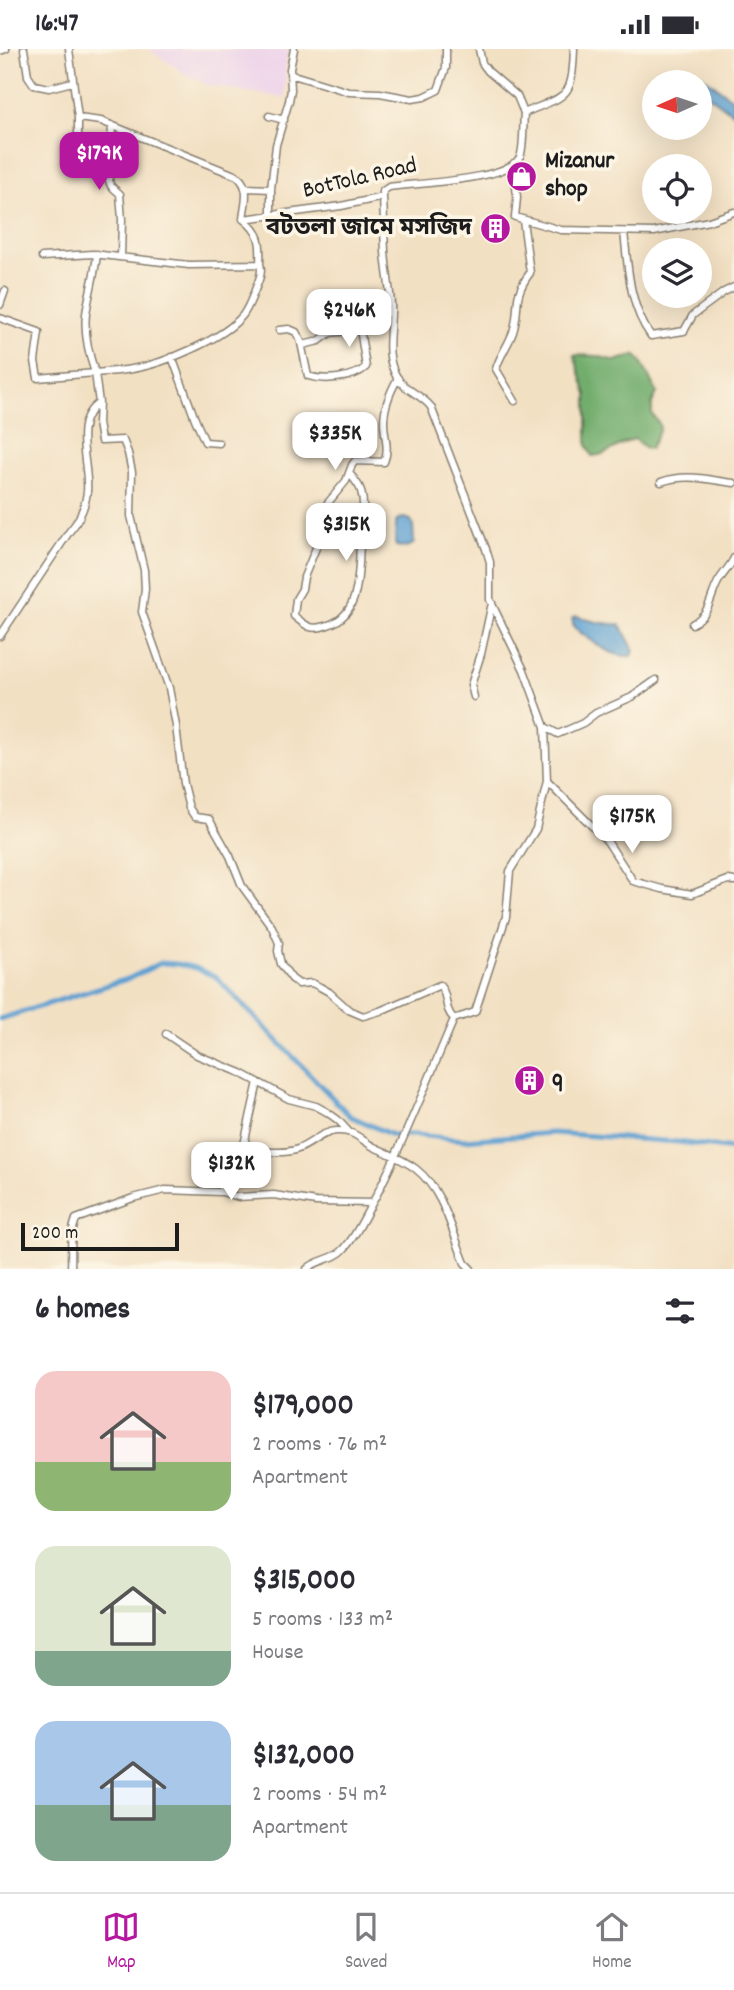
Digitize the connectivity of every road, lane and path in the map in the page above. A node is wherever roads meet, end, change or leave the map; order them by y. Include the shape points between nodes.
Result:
1 (6, 49) edge
2 (24, 49) edge
3 (69, 49) edge
4 (294, 49) edge
5 (446, 49) edge
6 (478, 49) edge
7 (574, 49) edge
8 (0, 51) edge
9 (290, 74) junction
10 (72, 82) junction
11 (524, 113) junction
12 (270, 116) dead end
13 (78, 118) junction
14 (284, 120) junction
15 (112, 125) junction
16 (514, 163) junction
17 (78, 169) dead end
18 (246, 188) junction
19 (271, 189) junction
20 (383, 197) junction
21 (734, 212) edge
22 (271, 216) junction
23 (243, 219) junction
24 (523, 220) junction
25 (624, 232) junction
26 (97, 254) junction
27 (42, 257) dead end
28 (121, 257) junction
29 (260, 264) junction
30 (734, 287) edge
31 (5, 291) dead end
32 (0, 305) edge
33 (391, 308) junction
34 (0, 318) edge
35 (363, 329) junction
36 (279, 330) dead end
37 (301, 343) junction
38 (172, 357) junction
39 (94, 373) junction
40 (398, 378) junction
41 (515, 401) dead end
42 (99, 403) junction
43 (219, 443) dead end
44 (349, 473) junction
45 (662, 482) dead end
46 (734, 483) edge
47 (734, 558) edge
48 (492, 603) junction
49 (692, 624) dead end
50 (0, 636) edge
51 (656, 680) dead end
52 (474, 697) dead end
53 (545, 727) junction
54 (547, 781) junction
55 (734, 881) edge
56 (454, 1019) junction
57 (166, 1034) dead end
58 (258, 1082) junction
59 (349, 1132) junction
60 (243, 1149) junction
61 (397, 1156) junction
62 (222, 1192) junction
63 (372, 1203) junction
64 (71, 1269) edge
65 (307, 1269) edge
66 (471, 1269) edge

1 - 8 street
2 - 10 street via 34,85 49,88
3 - 10 street
4 - 9 street
5 - 9 street via 446,68 438,90 412,99 349,92
6 - 11 street via 482,62 517,96
7 - 11 street via 572,81 566,94
9 - 14 street
10 - 13 street
11 - 16 street via 520,157
12 - 14 street
13 - 15 street
13 - 17 street
14 - 19 street
15 - 18 street via 237,176
15 - 28 street via 109,181 120,194
16 - 20 street, BotTola Road via 487,175 389,187
16 - 24 street via 515,217
18 - 19 street
18 - 23 street
19 - 22 street
20 - 22 street, BotTola Road
20 - 33 street
21 - 25 street via 654,232
22 - 23 street, BotTola Road
23 - 29 street via 253,226 261,244
24 - 25 street via 561,230
24 - 41 street via 530,273 516,299 514,329 496,369
25 - 30 street via 633,299 651,336 684,331 693,315
26 - 27 street
26 - 28 street
26 - 39 street via 85,321
28 - 29 street via 189,265
29 - 38 street via 262,270 244,314 209,341
31 - 32 street
33 - 35 street
33 - 40 street via 389,347
34 - 39 street via 40,332 35,361 38,378
35 - 37 street
35 - 37 street via 366,367 360,373 308,376
36 - 37 street via 296,331
38 - 39 street via 134,369
38 - 43 street via 205,442
39 - 42 street
40 - 44 street via 386,406 384,462 355,461
40 - 48 street via 431,407 486,549
42 - 50 street via 87,414 83,435 87,491 78,522
42 - 56 street via 100,441 123,440 128,453 131,516 144,570 142,612 169,688 189,808 195,817 209,819 242,886 272,927 281,964 292,979 320,987 363,1016 440,985 447,1012
44 - 44 street via 327,504 320,538 296,599 294,616 317,629 342,618 352,607 355,593 363,509 361,488
45 - 46 street via 684,476
47 - 49 street via 708,610
48 - 52 street via 471,685
48 - 53 street
51 - 53 street via 558,734
53 - 54 street
54 - 55 street via 607,841 633,881 692,894
54 - 56 street via 536,829 510,871 506,917 475,1012
56 - 61 street
57 - 58 street via 197,1055
58 - 59 street via 327,1112
58 - 60 street
59 - 60 street via 322,1134 294,1151
59 - 61 street
60 - 62 street via 226,1162
61 - 63 street
61 - 66 street via 418,1170 437,1192
62 - 63 street via 238,1197 274,1195 316,1202
62 - 64 street via 165,1190 76,1219 71,1232
63 - 65 street via 344,1250

